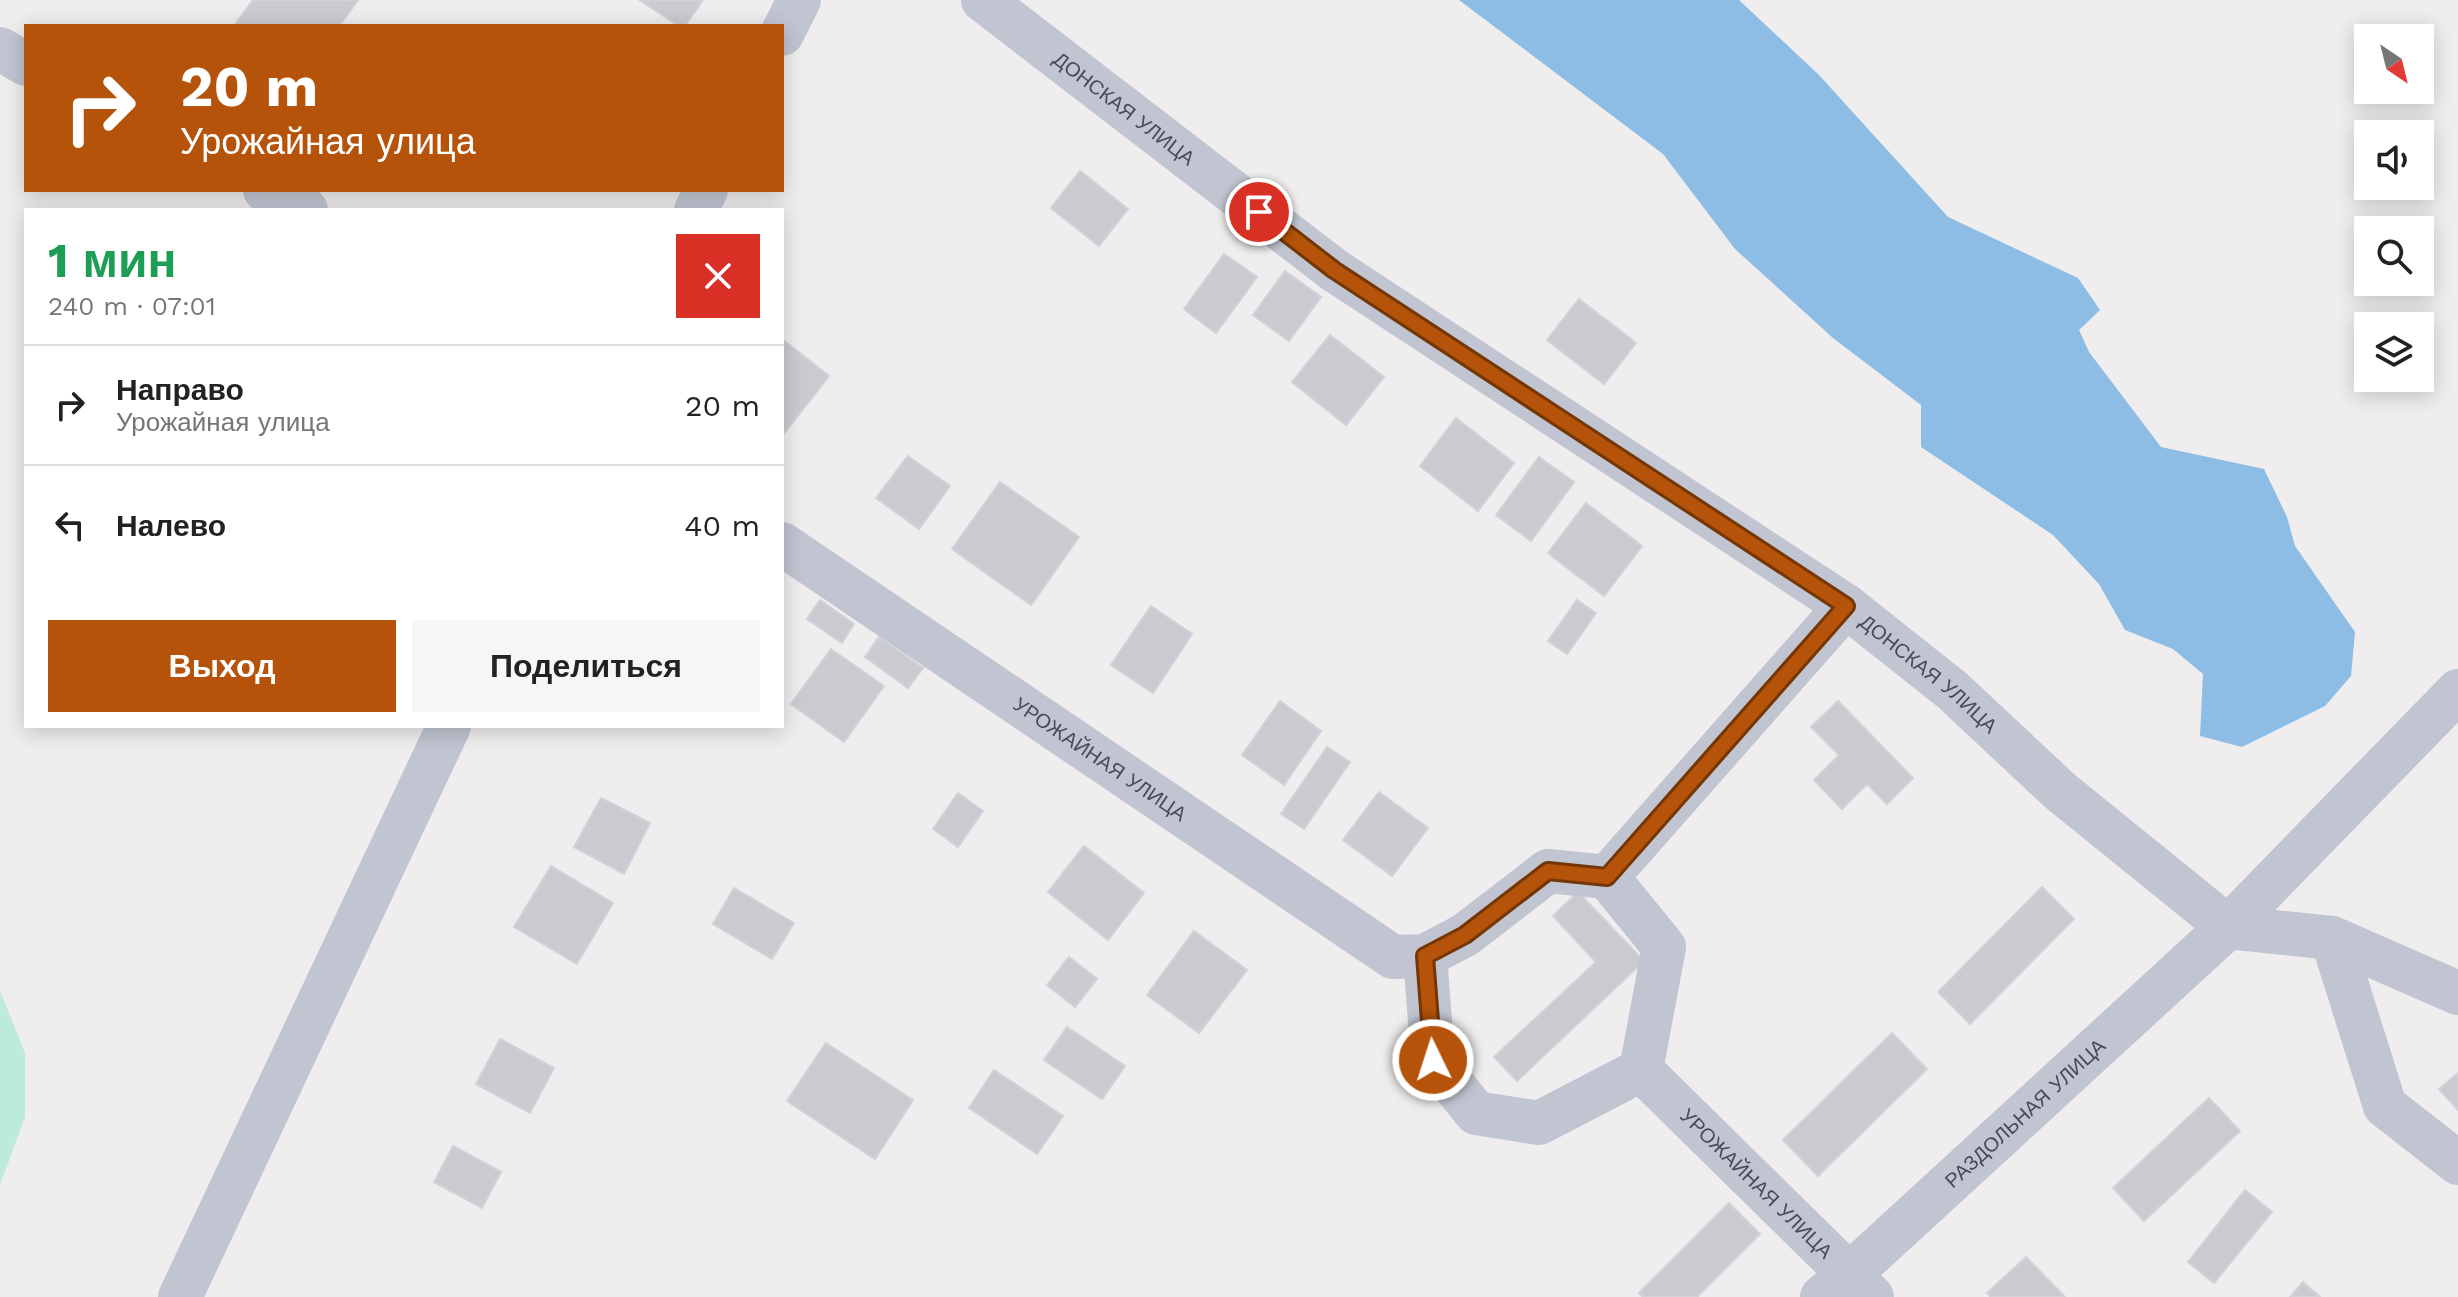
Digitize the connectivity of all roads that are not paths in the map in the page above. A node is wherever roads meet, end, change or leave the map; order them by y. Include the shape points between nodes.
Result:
1 (799, 0) edge
2 (983, 0) edge
3 (784, 30) edge
4 (0, 49) edge
5 (24, 63) edge
6 (269, 192) edge
7 (302, 208) edge
8 (784, 545) edge
9 (1846, 606) junction
10 (2458, 691) edge
11 (448, 728) edge
12 (1607, 877) junction
13 (2228, 927) junction
14 (2332, 938) junction
15 (1425, 956) junction
16 (2458, 993) edge
17 (1641, 1070) junction
18 (2458, 1163) edge
19 (1848, 1289) edge
20 (180, 1297) edge

1 - 3 street
2 - 9 street, ДОНСКАЯ УЛИЦА via 1334,270
4 - 5 street
6 - 7 street
8 - 15 street, УРОЖАЙНАЯ УЛИЦА via 1393,957
9 - 12 street
9 - 13 street, ДОНСКАЯ УЛИЦА
10 - 13 street, РАЗДОЛЬНАЯ УЛИЦА
11 - 20 street
12 - 15 street via 1548,871 1465,935
12 - 17 street via 1664,947
13 - 14 street
13 - 19 street, РАЗДОЛЬНАЯ УЛИЦА
14 - 16 street
14 - 18 street via 2385,1106
15 - 17 street via 1433,1060 1476,1113 1539,1123
17 - 19 street, УРОЖАЙНАЯ УЛИЦА

